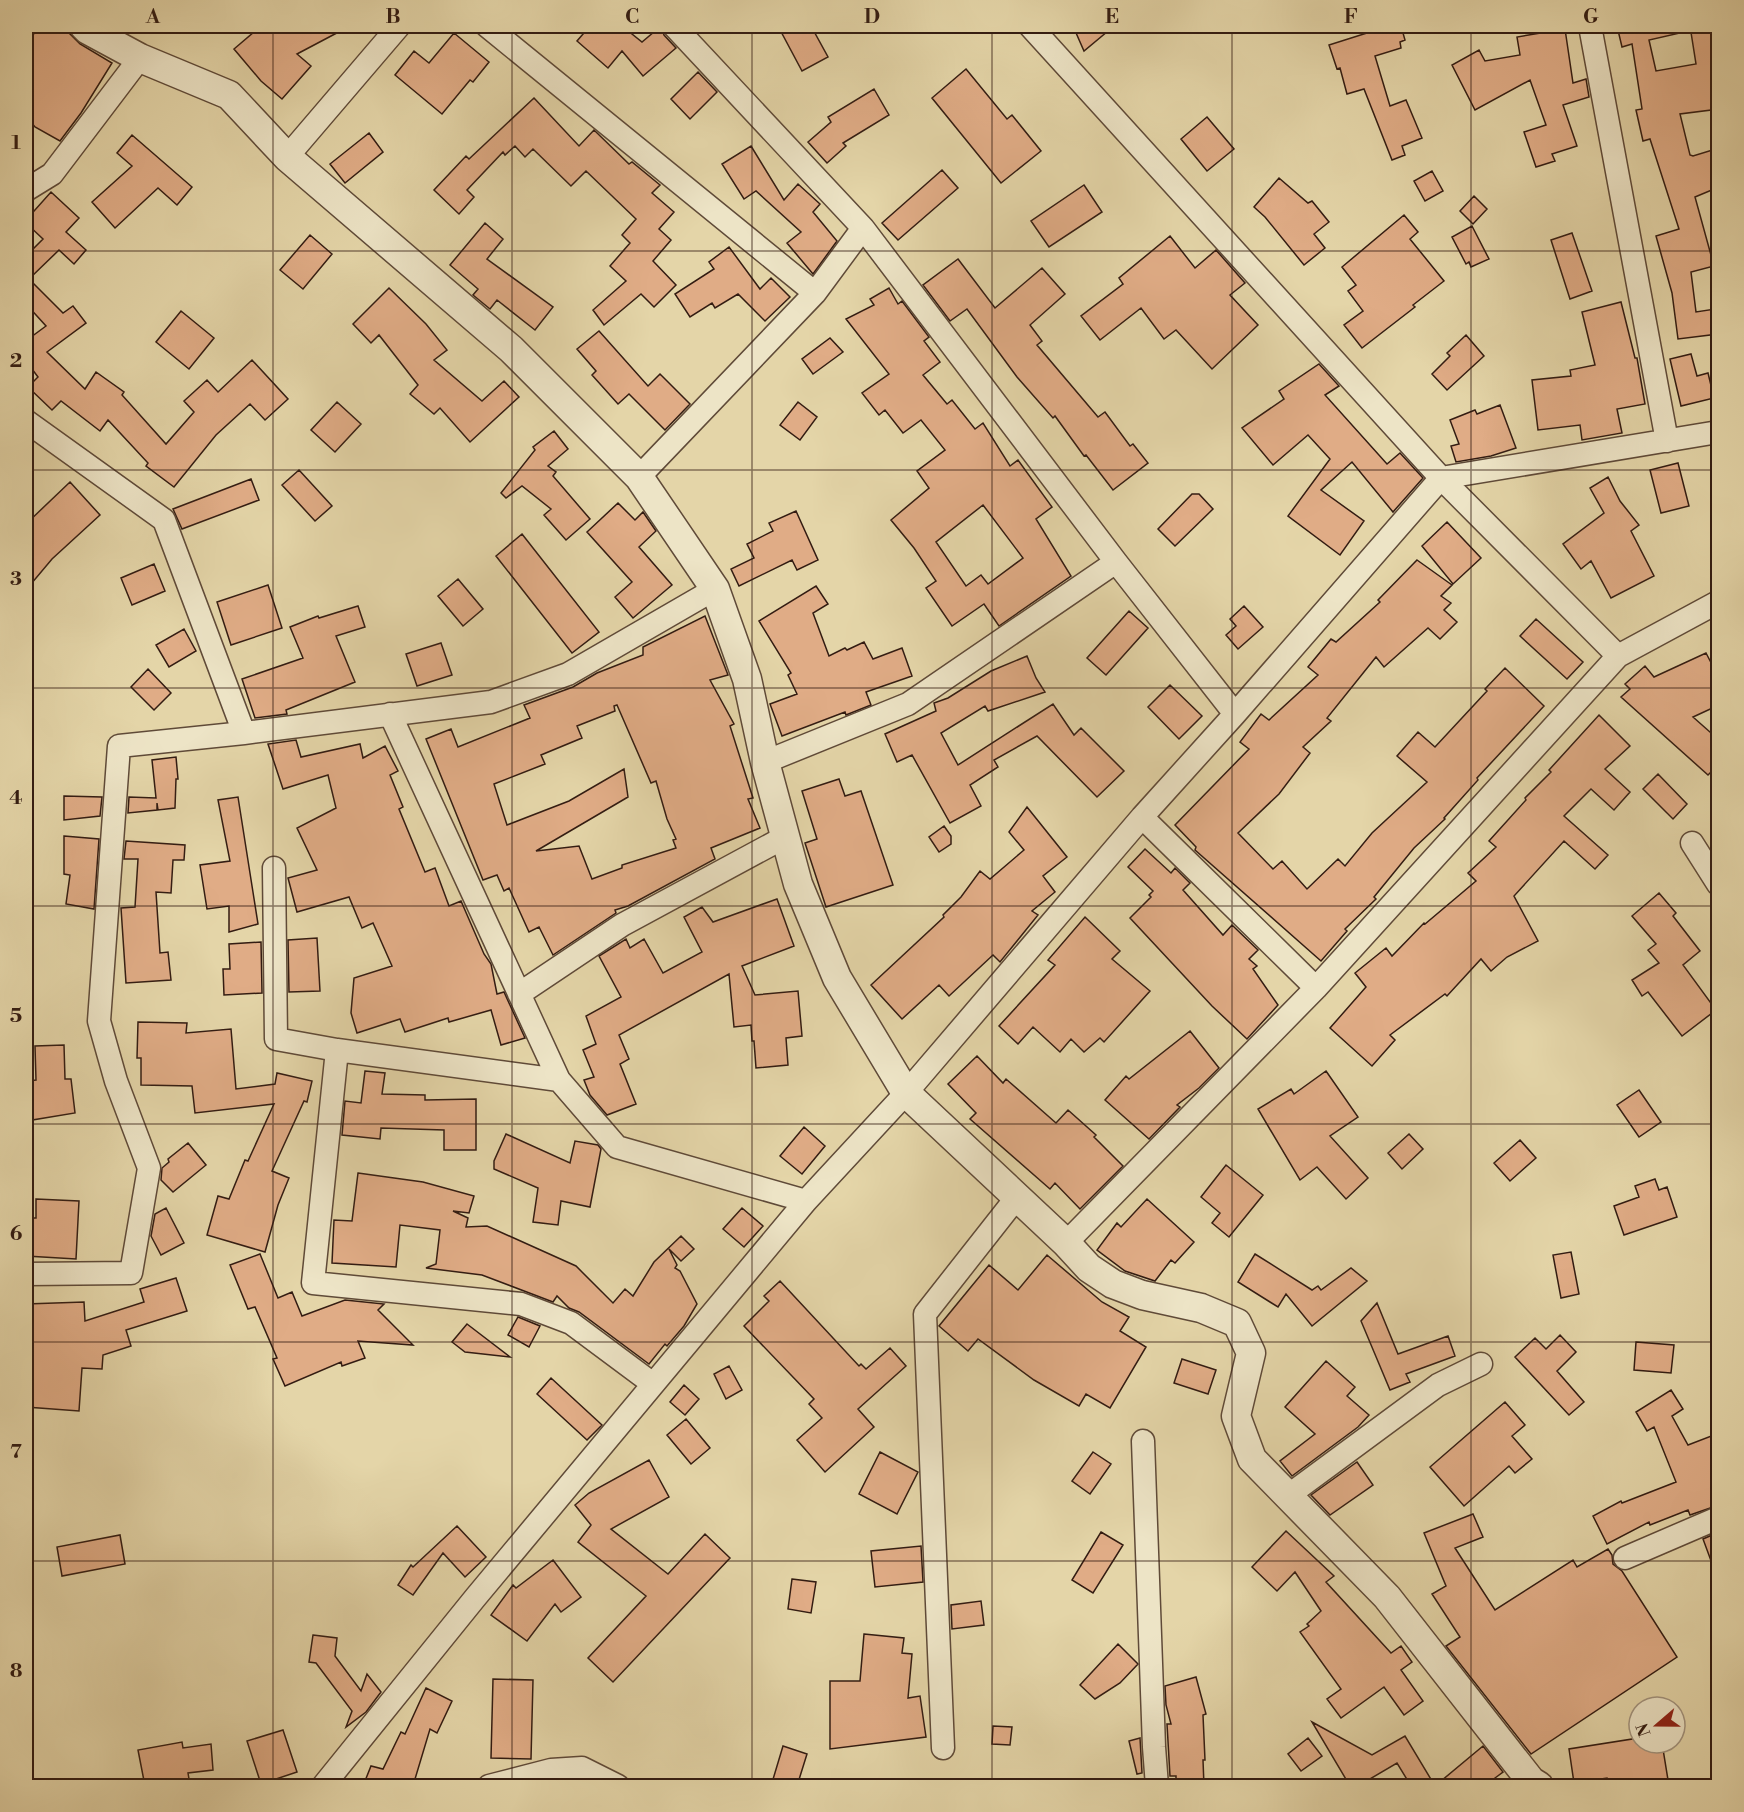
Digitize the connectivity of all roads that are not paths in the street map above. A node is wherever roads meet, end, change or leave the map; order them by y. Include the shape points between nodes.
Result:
1 (84, 26) edge
2 (399, 26) edge
3 (486, 26) edge
4 (674, 26) edge
5 (1030, 26) edge
6 (1590, 26) edge
7 (140, 57) junction
8 (287, 158) junction
9 (26, 190) edge
10 (863, 228) junction
11 (815, 293) junction
12 (26, 422) edge
13 (1719, 432) edge
14 (1667, 441) junction
15 (639, 477) junction
16 (1441, 478) junction
17 (1116, 562) junction
18 (715, 589) junction
19 (1719, 602) edge
20 (1618, 656) junction
21 (390, 714) junction
22 (1235, 714) junction
23 (244, 733) junction
24 (765, 762) junction
25 (1142, 817) junction
26 (785, 837) junction
27 (1692, 843) dead end
28 (274, 868) dead end
29 (1719, 884) edge
30 (1316, 988) junction
31 (519, 994) junction
32 (337, 1050) junction
33 (560, 1080) junction
34 (906, 1093) junction
35 (1017, 1197) junction
36 (806, 1201) junction
37 (1066, 1243) junction
38 (26, 1274) edge
39 (1481, 1364) dead end
40 (653, 1384) junction
41 (1143, 1441) dead end
42 (1288, 1495) junction
43 (1719, 1518) edge
44 (1625, 1558) dead end
45 (943, 1748) dead end
46 (1534, 1785) edge
47 (323, 1786) edge
48 (489, 1786) edge
49 (618, 1786) edge
50 (1157, 1786) edge

1 - 7 street
2 - 8 street
3 - 11 street
4 - 10 street
5 - 16 street
6 - 14 street
7 - 8 street via 229,95
7 - 9 street via 52,174
8 - 15 street via 511,349
10 - 11 street
10 - 17 street
11 - 15 street
12 - 23 street via 164,520
13 - 14 street
14 - 16 street
15 - 18 street
16 - 20 street
16 - 22 street
17 - 22 street
17 - 24 street via 908,704
18 - 21 street via 568,674 491,702
18 - 24 street via 747,680
19 - 20 street
20 - 30 street
21 - 23 street
21 - 31 street
22 - 25 street
23 - 38 street via 119,746 99,1021 116,1081 149,1168 137,1242 131,1273
24 - 26 street
25 - 30 street
25 - 34 street
26 - 31 street via 622,925
26 - 34 street via 798,884 837,978
27 - 29 street
28 - 32 street via 276,1039
30 - 37 street
31 - 33 street
32 - 33 street
32 - 40 street via 313,1283 521,1304 571,1323
33 - 36 street via 617,1147
34 - 35 street
34 - 36 street
35 - 37 street
35 - 45 street via 925,1314
36 - 40 street
37 - 42 street via 1089,1268 1113,1284 1201,1308 1237,1323 1251,1353 1236,1416 1252,1459
39 - 42 street via 1438,1385
40 - 47 street
41 - 50 street
42 - 46 street via 1387,1597
43 - 44 street
48 - 49 street via 550,1770 582,1768

